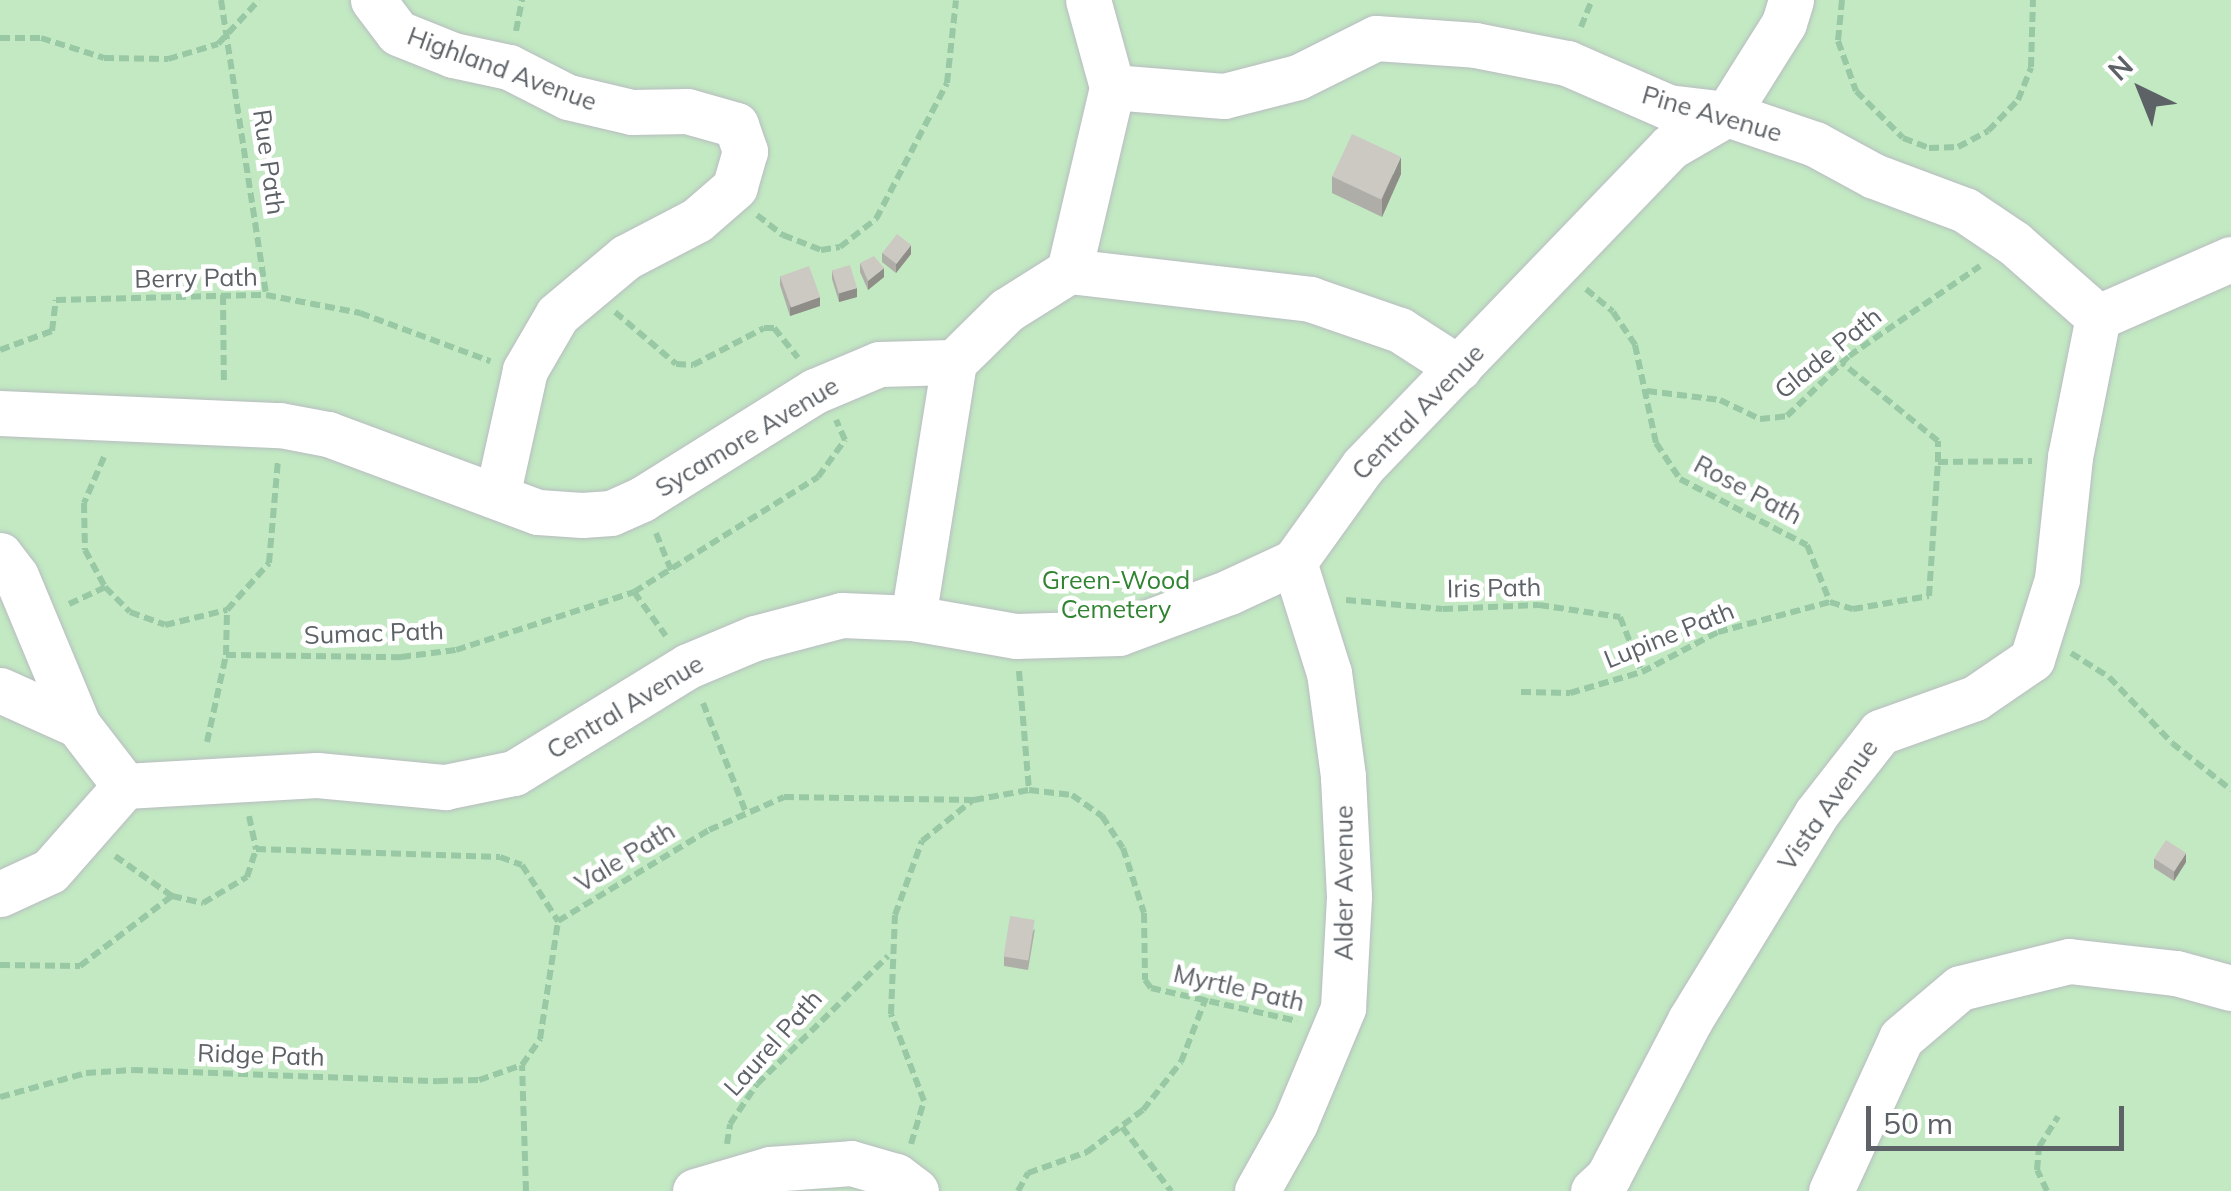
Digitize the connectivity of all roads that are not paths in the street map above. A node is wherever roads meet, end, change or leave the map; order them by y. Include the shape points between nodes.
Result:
1 (373, 0) edge
2 (1088, 0) edge
3 (1790, 0) edge
4 (1112, 87) junction
5 (1728, 114) junction
6 (2231, 259) edge
7 (1069, 270) junction
8 (2098, 317) junction
9 (954, 362) junction
10 (1458, 368) junction
11 (0, 412) edge
12 (497, 496) junction
13 (0, 555) edge
14 (1302, 580) junction
15 (913, 618) junction
16 (0, 690) edge
17 (78, 725) junction
18 (125, 786) junction
19 (0, 894) edge
20 (2231, 988) edge
21 (912, 1172) edge
22 (712, 1184) edge
23 (1257, 1191) edge
24 (1592, 1191) edge
25 (1831, 1191) edge

1 - 12 lane, Highland Avenue via 398,32 453,55 509,67 568,98 632,112 687,112 736,125 740,169 697,220 626,258 557,315 525,370
2 - 4 lane
3 - 5 lane, Central Avenue via 1784,23
4 - 5 lane, Pine Avenue via 1224,96 1298,77 1376,38 1475,45 1567,63 1668,107
4 - 7 lane
5 - 8 lane, Pine Avenue via 1964,210 2014,243
5 - 10 lane, Central Avenue via 1670,147
6 - 8 lane
7 - 9 lane via 1007,310
7 - 10 lane via 1310,299 1400,330
8 - 24 lane, Vista Avenue via 2070,460 2056,579 2032,659 1975,698 1880,732 1816,814 1690,1020 1608,1177
9 - 12 lane, Sycamore Avenue via 879,364 814,391 612,513 538,512
9 - 15 lane
10 - 14 lane, Central Avenue via 1362,466
11 - 12 lane, Sycamore Avenue via 280,424 328,434
13 - 17 lane via 16,576
14 - 15 lane, Central Avenue via 1119,634 1016,636
14 - 23 lane, Alder Avenue via 1342,776 1350,896 1337,1032
15 - 18 lane, Central Avenue via 842,615 755,638 688,666 514,773 445,788 317,775
16 - 17 lane
17 - 18 lane
18 - 19 lane via 50,871
20 - 25 lane via 2176,972 2069,961 1960,988 1902,1038
21 - 22 lane via 896,1176 851,1164

